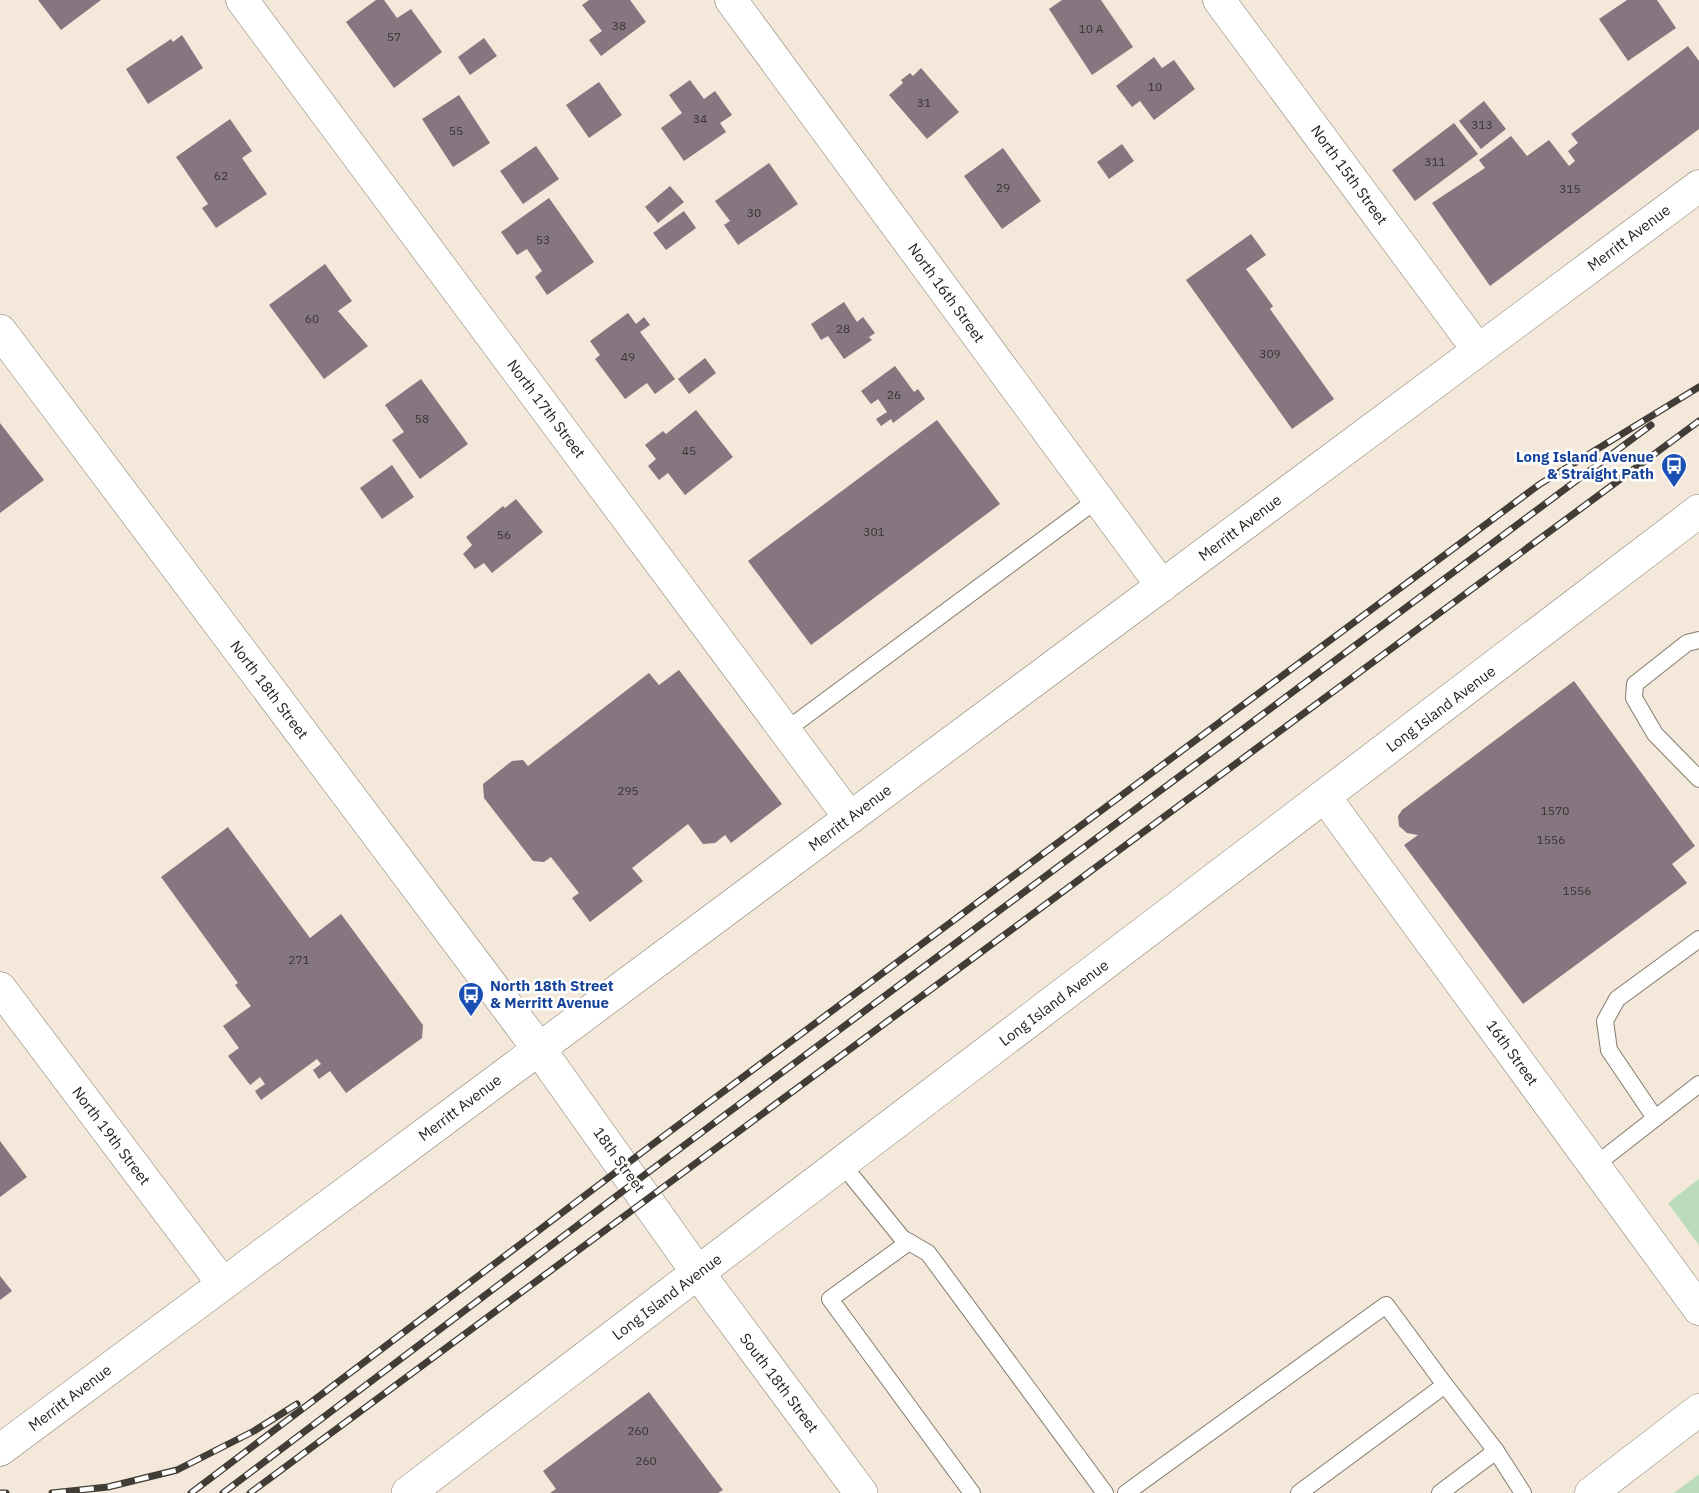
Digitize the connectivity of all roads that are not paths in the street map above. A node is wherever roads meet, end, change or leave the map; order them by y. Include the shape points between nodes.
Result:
1 (242, 0) edge
2 (731, 0) edge
3 (1219, 0) edge
4 (1699, 186) edge
5 (0, 331) edge
6 (1478, 350) junction
7 (1098, 499) junction
8 (1699, 511) edge
9 (1162, 586) junction
10 (1699, 640) edge
11 (785, 731) junction
12 (1699, 779) edge
13 (1325, 797) junction
14 (850, 818) junction
15 (1699, 939) edge
16 (0, 988) edge
17 (539, 1049) junction
18 (1699, 1084) edge
19 (1655, 1118) junction
20 (842, 1164) junction
21 (1594, 1166) junction
22 (909, 1242) junction
23 (698, 1273) junction
24 (223, 1284) junction
25 (1699, 1309) edge
26 (1445, 1385) junction
27 (1699, 1410) edge
28 (0, 1450) edge
29 (1496, 1451) junction
30 (408, 1493) edge
31 (861, 1493) edge
32 (972, 1493) edge
33 (1105, 1493) edge
34 (1126, 1493) edge
35 (1299, 1493) edge
36 (1440, 1493) edge
37 (1523, 1493) edge
38 (1591, 1493) edge

1 - 11 street, North 17th Street
2 - 7 street, North 16th Street
3 - 6 street, North 15th Street
4 - 6 street, Merritt Avenue
5 - 17 street, North 18th Street
6 - 9 street, Merritt Avenue
7 - 9 street, North 16th Street
7 - 11 lane
8 - 13 street, Long Island Avenue
9 - 14 street, Merritt Avenue
10 - 12 lane via 1687,643 1635,684 1634,698 1655,734
11 - 14 street, North 17th Street
13 - 20 street, Long Island Avenue
13 - 21 street, 16th Street
14 - 17 street, Merritt Avenue
15 - 19 lane via 1617,999 1605,1021 1609,1050
16 - 24 street, North 19th Street
17 - 23 street, 18th Street
17 - 24 street, Merritt Avenue
18 - 19 lane
19 - 21 lane
20 - 22 lane via 902,1239
20 - 23 street, Long Island Avenue
21 - 25 street, 16th Street
22 - 32 lane via 830,1299
22 - 33 lane via 928,1253
23 - 30 street, Long Island Avenue
23 - 31 street, South 18th Street
24 - 28 street, Merritt Avenue
26 - 29 lane
26 - 34 lane via 1386,1305
26 - 35 lane
27 - 38 street
29 - 36 lane
29 - 37 lane

